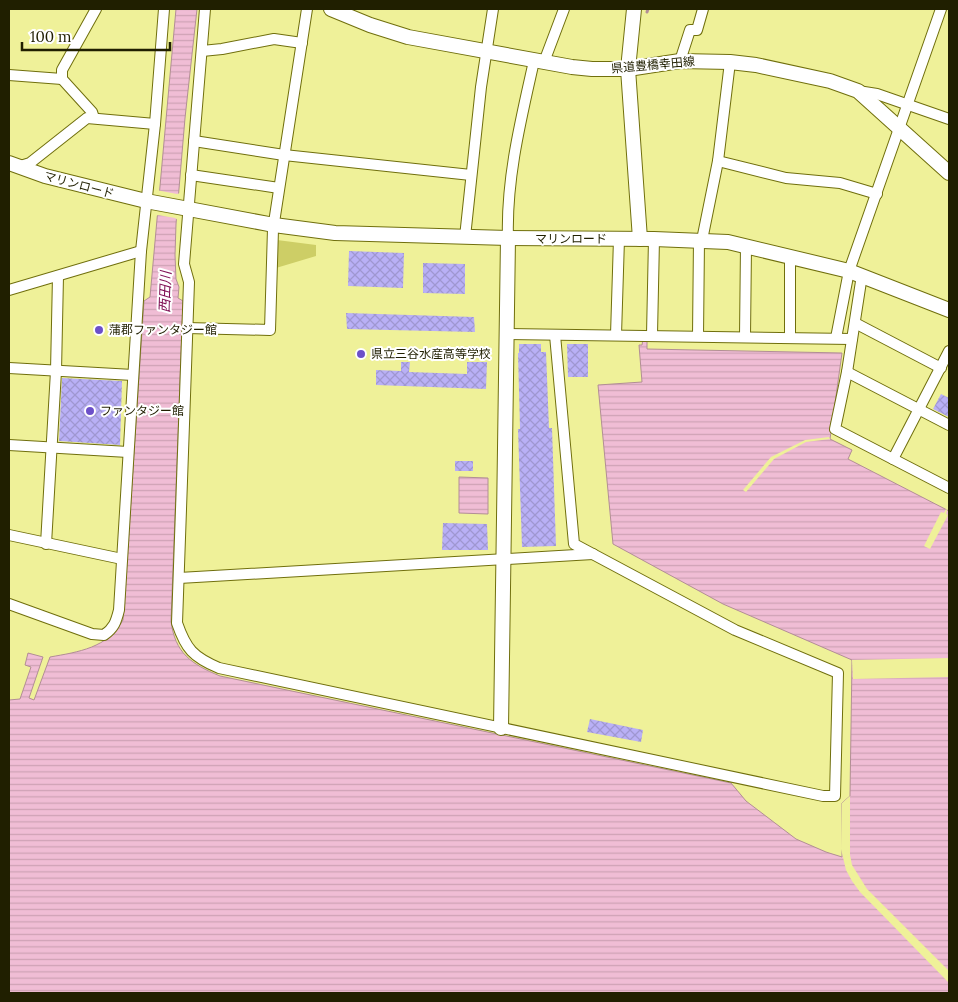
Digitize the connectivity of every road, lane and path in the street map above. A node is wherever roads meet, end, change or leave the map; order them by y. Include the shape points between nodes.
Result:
1 (96, 9) edge
2 (164, 9) edge
3 (205, 9) edge
4 (307, 9) edge
5 (331, 9) edge
6 (493, 9) edge
7 (564, 9) edge
8 (634, 9) edge
9 (703, 9) edge
10 (941, 9) edge
11 (302, 43) junction
12 (202, 51) junction
13 (486, 52) junction
14 (680, 61) junction
15 (539, 62) junction
16 (730, 62) junction
17 (628, 69) junction
18 (9, 75) edge
19 (62, 79) junction
20 (858, 92) junction
21 (907, 104) junction
22 (94, 118) junction
23 (949, 119) edge
24 (155, 124) junction
25 (899, 128) junction
26 (194, 140) junction
27 (284, 155) junction
28 (718, 161) junction
29 (12, 166) edge
30 (949, 173) edge
31 (191, 175) junction
32 (471, 175) junction
33 (279, 188) junction
34 (877, 194) junction
35 (148, 202) junction
36 (186, 208) junction
37 (274, 225) junction
38 (465, 237) junction
39 (508, 238) junction
40 (619, 239) junction
41 (647, 239) junction
42 (701, 240) junction
43 (746, 246) junction
44 (141, 251) junction
45 (790, 257) junction
46 (855, 273) junction
47 (58, 276) junction
48 (9, 290) edge
49 (949, 310) edge
50 (855, 322) junction
51 (187, 328) junction
52 (506, 334) junction
53 (555, 335) junction
54 (616, 335) junction
55 (652, 335) junction
56 (698, 336) junction
57 (745, 336) junction
58 (790, 337) junction
59 (836, 338) junction
60 (852, 339) junction
61 (949, 351) edge
62 (9, 368) edge
63 (941, 368) junction
64 (56, 371) junction
65 (847, 372) junction
66 (134, 375) junction
67 (920, 409) junction
68 (949, 425) edge
69 (9, 444) edge
70 (52, 448) junction
71 (128, 452) junction
72 (893, 459) junction
73 (949, 488) edge
74 (9, 535) edge
75 (46, 544) junction
76 (594, 554) junction
77 (122, 559) junction
78 (504, 559) junction
79 (179, 578) junction
80 (9, 604) edge
81 (501, 728) junction

1 - 19 street via 62,70
2 - 24 street
3 - 12 street
4 - 11 street
5 - 13 street, 県道豊橋幸田線 via 400,35
6 - 13 street
7 - 15 street
8 - 17 street
9 - 14 street via 697,30 690,30
10 - 21 street
11 - 12 street via 274,39
11 - 27 street
12 - 26 street
13 - 15 street, 県道豊橋幸田線
13 - 32 street
14 - 16 street, 県道豊橋幸田線
14 - 17 street, 県道豊橋幸田線
15 - 17 street, 県道豊橋幸田線 via 592,70
15 - 39 street via 522,116 511,180
16 - 20 street, 県道豊橋幸田線 via 830,81
16 - 28 street
17 - 41 street
18 - 19 street
19 - 22 street
20 - 21 street via 877,94
20 - 25 street, 県道豊橋幸田線
21 - 23 street
21 - 25 street
22 - 24 street
22 - 29 street via 88,118 30,163
24 - 35 street
25 - 30 street, 県道豊橋幸田線
25 - 34 street
26 - 27 street
26 - 31 street
27 - 32 street
27 - 33 street
28 - 34 street via 786,178 840,183
28 - 42 street
29 - 35 street, マリンロード
31 - 33 street
31 - 36 street
32 - 38 street
33 - 37 street
34 - 46 street
35 - 36 street, マリンロード
35 - 44 street
36 - 37 street, マリンロード
36 - 51 street
37 - 38 street, マリンロード via 335,233
37 - 51 street via 270,330
38 - 39 street, マリンロード
39 - 40 street, マリンロード
39 - 52 street
40 - 41 street, マリンロード
40 - 54 street
41 - 42 street, マリンロード
41 - 55 street
42 - 43 street, マリンロード
42 - 56 street
43 - 45 street, マリンロード
43 - 57 street
44 - 47 street
44 - 66 street
45 - 46 street, マリンロード
45 - 58 street
46 - 49 street, マリンロード
46 - 50 street
46 - 59 street
47 - 48 street
47 - 64 street
50 - 60 street
50 - 63 street
51 - 79 street
52 - 53 street
52 - 78 street
53 - 54 street
53 - 76 street via 574,544
54 - 55 street
55 - 56 street
56 - 57 street
57 - 58 street
58 - 59 street
59 - 60 street
60 - 65 street
61 - 63 street
62 - 64 street
63 - 67 street
64 - 66 street
64 - 70 street
65 - 67 street
65 - 72 street via 835,429
66 - 71 street
67 - 68 street
67 - 72 street
69 - 70 street
70 - 71 street
70 - 75 street
71 - 77 street
72 - 73 street
74 - 75 street
75 - 77 street
76 - 78 street
76 - 81 street via 735,630 838,673 835,796
77 - 80 street via 117,620 104,635 84,632
78 - 79 street
78 - 81 street
79 - 81 street via 177,622 184,640 201,660 218,668

